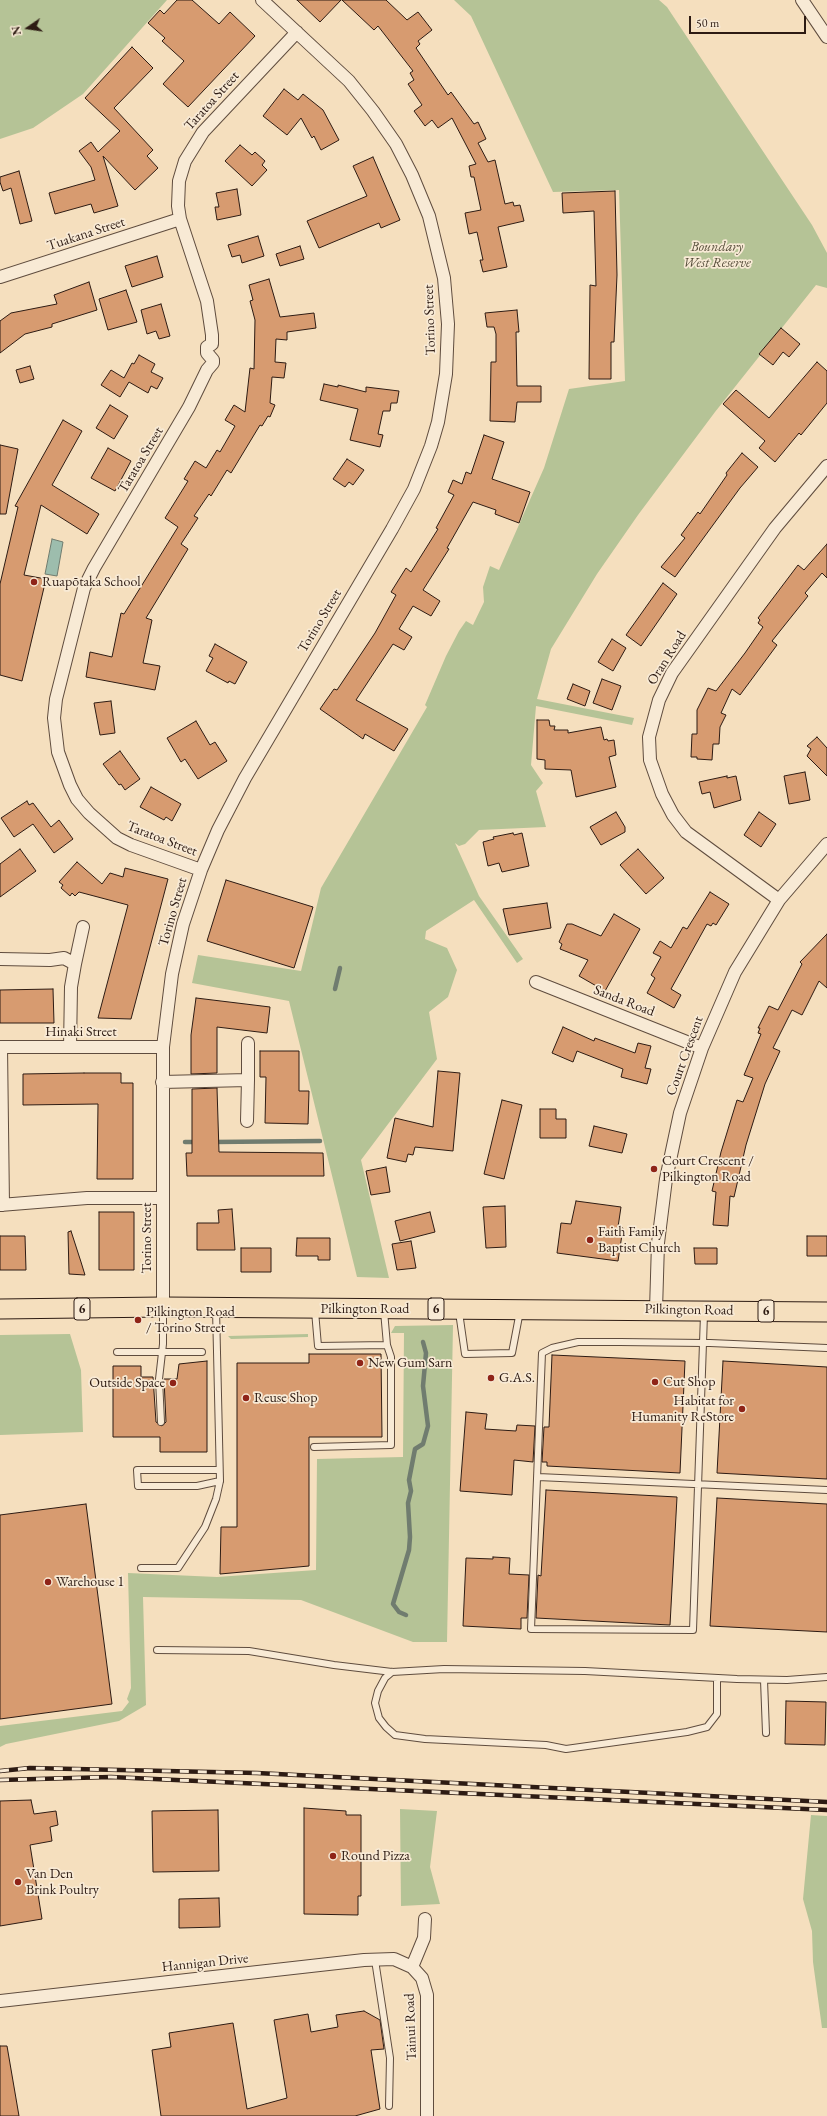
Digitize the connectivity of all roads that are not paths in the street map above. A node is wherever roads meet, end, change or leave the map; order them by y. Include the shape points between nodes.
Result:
1 (262, 0) edge
2 (802, 0) edge
3 (297, 32) junction
4 (827, 36) edge
5 (180, 219) junction
6 (0, 277) edge
7 (827, 466) edge
8 (827, 844) edge
9 (201, 870) junction
10 (779, 900) junction
11 (83, 927) dead end
12 (0, 959) edge
13 (75, 964) junction
14 (536, 982) dead end
15 (248, 1043) dead end
16 (1, 1047) edge
17 (70, 1047) junction
18 (163, 1047) junction
19 (702, 1048) junction
20 (248, 1080) junction
21 (162, 1082) junction
22 (247, 1121) dead end
23 (162, 1198) junction
24 (2, 1205) edge
25 (163, 1307) junction
26 (0, 1309) edge
27 (216, 1309) junction
28 (315, 1309) junction
29 (384, 1309) junction
30 (459, 1309) junction
31 (520, 1310) junction
32 (656, 1310) junction
33 (704, 1311) junction
34 (827, 1312) edge
35 (703, 1343) junction
36 (388, 1345) junction
37 (827, 1348) edge
38 (117, 1352) dead end
39 (162, 1352) junction
40 (202, 1352) dead end
41 (161, 1422) dead end
42 (314, 1447) dead end
43 (220, 1470) junction
44 (538, 1476) junction
45 (220, 1481) junction
46 (698, 1484) junction
47 (827, 1490) edge
48 (141, 1568) dead end
49 (156, 1650) dead end
50 (392, 1672) junction
51 (827, 1677) edge
52 (717, 1678) junction
53 (764, 1680) junction
54 (766, 1733) dead end
55 (425, 1919) dead end
56 (375, 1960) junction
57 (412, 1967) junction
58 (0, 2001) edge
59 (388, 2106) dead end
60 (428, 2116) edge

1 - 3 street, Torino Street
2 - 4 street
3 - 5 street, Taratoa Street via 195,142 179,180
3 - 9 street, Torino Street via 349,81 364,99 396,144 423,199 437,244 446,291 448,324 445,381 431,446 414,489 245,778
5 - 6 street, Tuakana Street
5 - 9 street, Taratoa Street via 207,301 212,335 212,344 207,353 213,363 84,588 60,679 54,718 58,752 63,768 77,799 89,813 102,826 124,841
7 - 10 street, Oran Road via 775,528 672,673 659,700 650,737 650,760 659,787 673,815 686,832
8 - 10 street, Court Crescent
9 - 18 street, Torino Street via 183,924 172,974
10 - 19 street, Court Crescent via 735,972
11 - 13 street
12 - 13 street via 64,958
13 - 17 street via 70,987
14 - 19 street, Sanda Road
15 - 20 street
16 - 17 street, Hinaki Street
16 - 24 street
17 - 18 street, Hinaki Street
18 - 21 street, Torino Street
19 - 32 street, Court Crescent via 680,1113 666,1180 658,1235
20 - 21 street
20 - 22 street
21 - 23 street, Torino Street
23 - 24 street via 87,1198
23 - 25 street, Torino Street
25 - 26 main road, Pilkington Road / 6
25 - 27 main road, Pilkington Road / 6
25 - 39 lane
27 - 28 main road, Pilkington Road / 6
27 - 43 lane
28 - 29 main road, Pilkington Road / 6
28 - 36 lane via 318,1346
29 - 30 main road, Pilkington Road / 6
29 - 36 lane
30 - 31 main road, Pilkington Road / 6
30 - 31 lane via 465,1354 512,1353
31 - 32 main road, Pilkington Road / 6
32 - 33 main road, Pilkington Road / 6
33 - 34 main road, Pilkington Road / 6
33 - 35 lane
35 - 37 lane
35 - 44 lane via 578,1342 542,1353
35 - 46 lane
36 - 42 lane via 392,1357 391,1445
38 - 39 lane
39 - 40 lane
39 - 41 lane via 159,1379
43 - 45 lane
43 - 45 lane via 137,1470 138,1486 197,1486
44 - 46 lane
44 - 46 lane via 531,1629 693,1630
45 - 48 lane via 216,1500 205,1527 178,1568
46 - 47 lane
49 - 50 lane via 249,1651
50 - 52 lane via 444,1669 584,1671
50 - 52 lane via 385,1678 375,1703 380,1718 395,1735 425,1739 546,1744 566,1749 707,1728 717,1714
51 - 53 lane
52 - 53 lane
53 - 54 lane
55 - 57 street via 424,1938
56 - 57 street, Hannigan Drive via 394,1959
56 - 58 street, Hannigan Drive
56 - 59 lane via 390,2058
57 - 60 street, Tainui Road via 422,1978 426,1995

